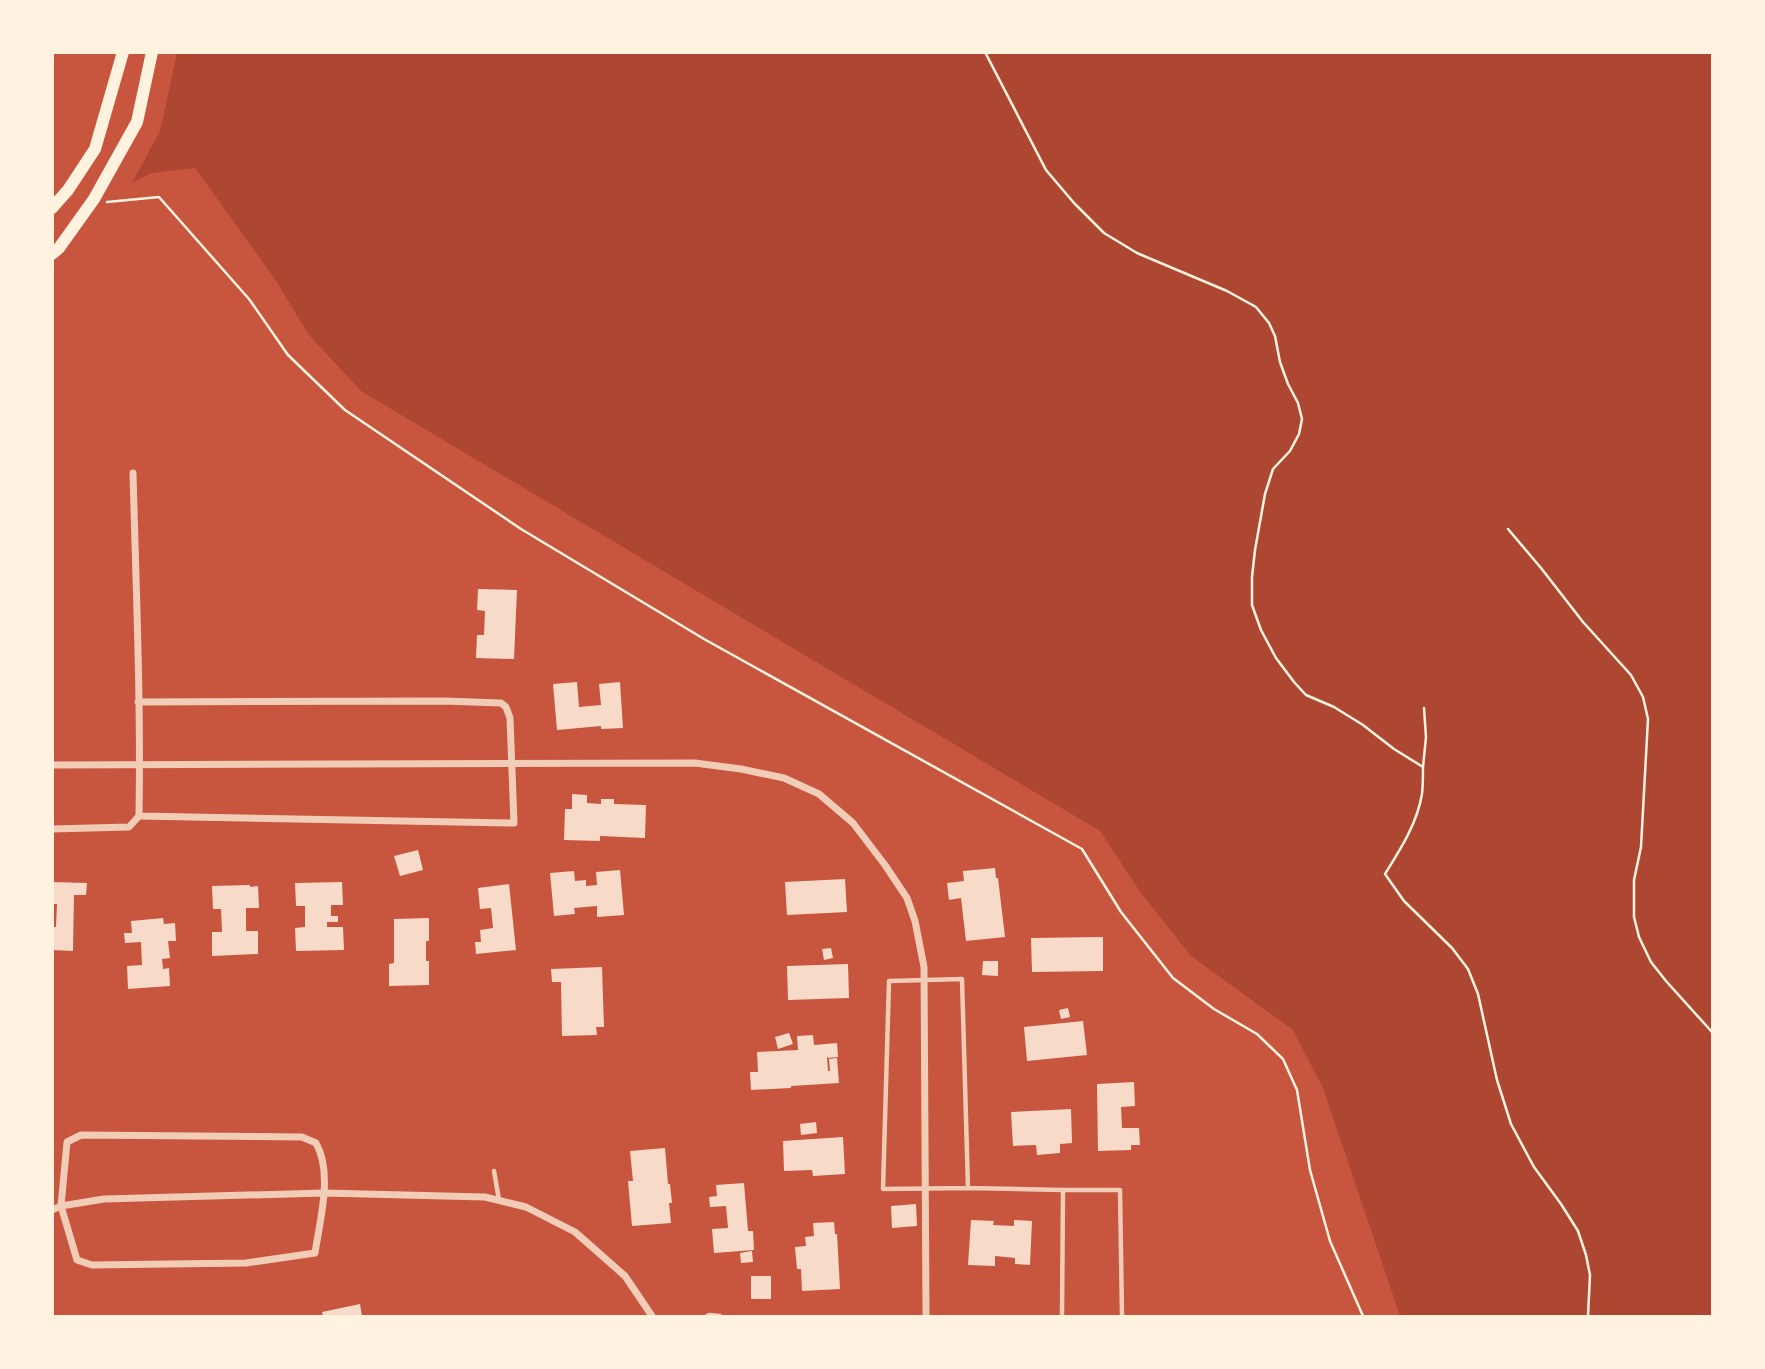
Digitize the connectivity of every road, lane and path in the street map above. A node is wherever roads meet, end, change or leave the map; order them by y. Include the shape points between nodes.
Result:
1 (123, 52) edge
2 (152, 52) edge
3 (985, 52) edge
4 (91, 204) junction
5 (52, 208) edge
6 (52, 254) edge
7 (133, 473) dead end
8 (1508, 529) dead end
9 (138, 702) junction
10 (1424, 708) dead end
11 (512, 763) junction
12 (52, 765) edge
13 (140, 765) junction
14 (1423, 767) junction
15 (139, 816) junction
16 (52, 829) edge
17 (924, 980) junction
18 (1713, 1032) edge
19 (494, 1171) dead end
20 (968, 1188) junction
21 (925, 1189) junction
22 (1062, 1190) junction
23 (324, 1193) junction
24 (499, 1200) junction
25 (61, 1206) junction
26 (52, 1210) edge
27 (652, 1317) edge
28 (707, 1317) edge
29 (720, 1317) edge
30 (926, 1317) edge
31 (1062, 1317) edge
32 (1122, 1317) edge
33 (1363, 1317) edge
34 (1588, 1317) edge

1 - 5 main road via 95,149
2 - 4 main road via 137,122
3 - 14 path via 1046,170 1104,233 1137,253 1227,291 1256,307 1269,323 1302,419 1299,434 1273,469 1265,494 1252,605 1276,658 1306,695 1334,707
4 - 6 main road
4 - 33 path via 159,197 249,299 288,355 345,410 522,529 704,639 1082,849 1121,912 1173,978 1257,1034 1283,1059 1297,1090 1310,1170 1330,1241
7 - 9 street
8 - 18 path via 1631,675 1643,697 1648,719 1634,917 1651,962
9 - 11 street via 501,703 510,718
9 - 13 street
10 - 14 path
11 - 13 street
11 - 15 street via 514,823
11 - 17 street via 695,763 784,778 819,794 853,823 907,898
12 - 13 street
13 - 15 street
14 - 34 path via 1422,795 1403,846 1385,874 1468,969 1511,1124 1534,1167 1561,1203 1586,1255
15 - 16 street via 129,827
17 - 20 lane via 962,979
17 - 21 street
17 - 21 lane via 889,981 883,1189
19 - 24 lane
20 - 21 lane
20 - 22 lane
21 - 30 street
22 - 31 lane
22 - 32 lane via 1121,1190
23 - 24 street
23 - 25 street via 104,1199
23 - 25 street via 315,1253 246,1263 92,1265 77,1260
23 - 25 street via 323,1154 316,1143 302,1137 81,1135 67,1142
24 - 27 street via 526,1207 575,1232 625,1276
25 - 26 street
28 - 29 lane

